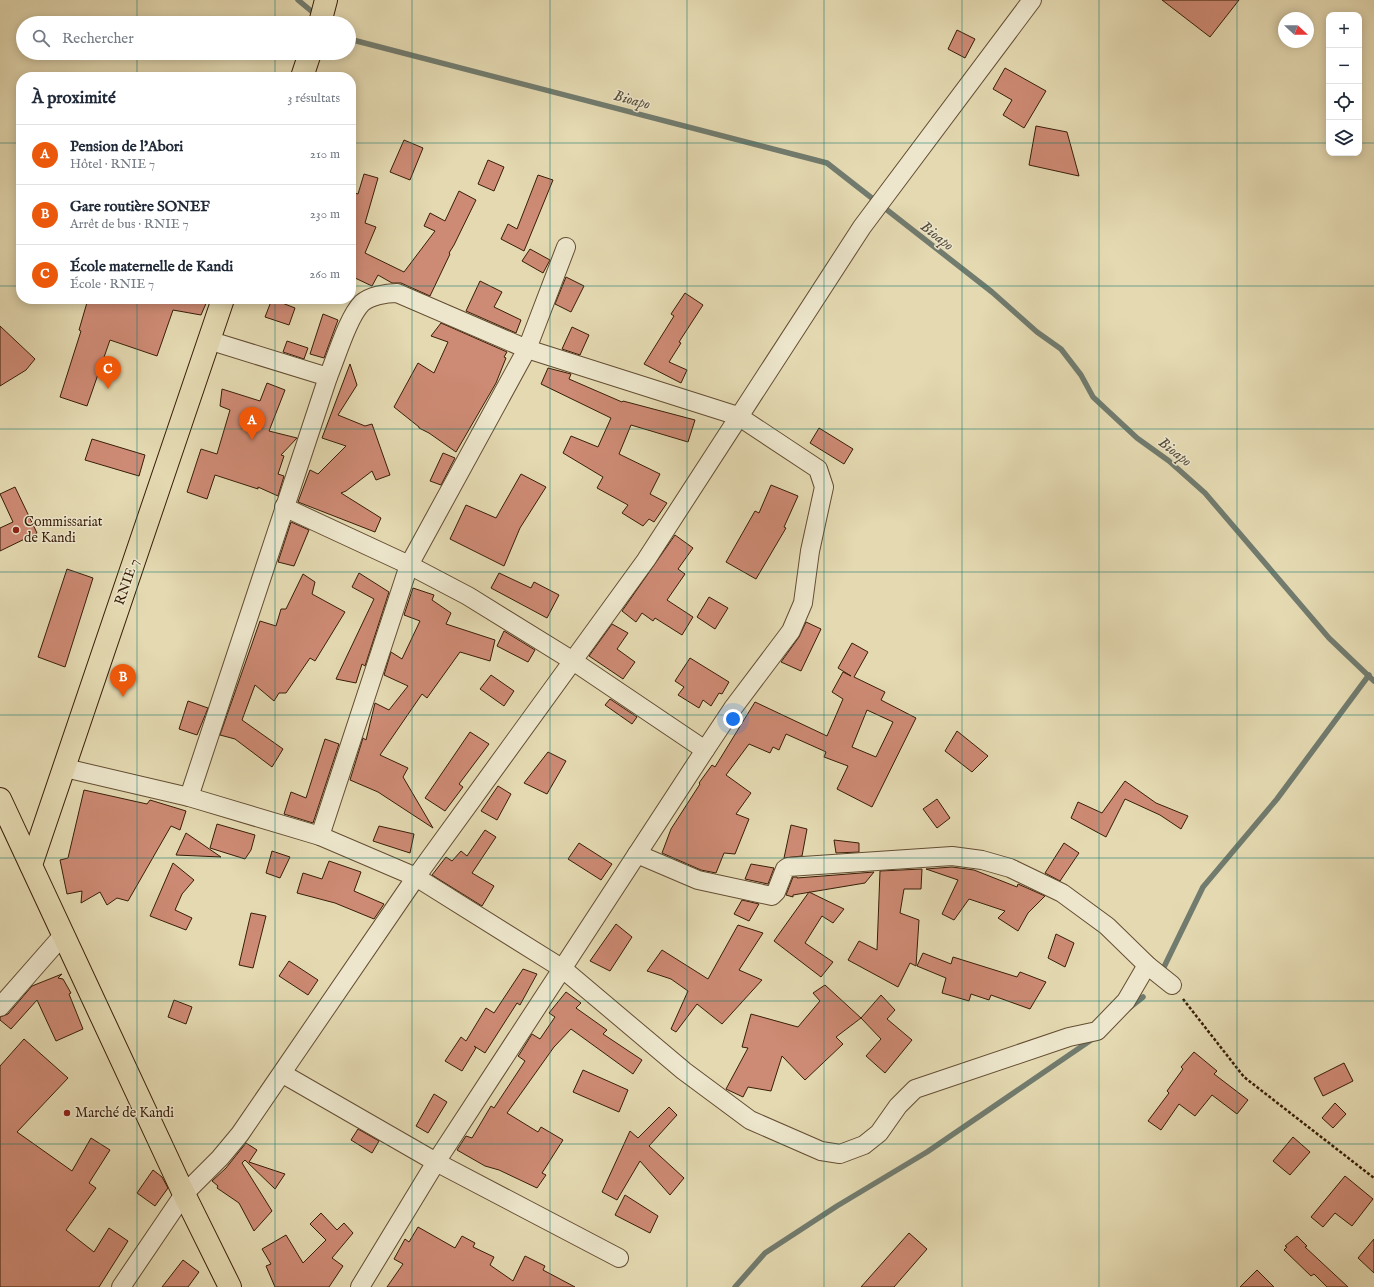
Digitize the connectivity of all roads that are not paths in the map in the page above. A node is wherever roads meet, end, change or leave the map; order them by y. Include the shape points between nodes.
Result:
1 (326, 0) edge
2 (1032, 0) edge
3 (322, 16) edge
4 (308, 60) edge
5 (304, 72) edge
6 (566, 247) dead end
7 (221, 304) edge
8 (208, 340) junction
9 (527, 349) junction
10 (328, 377) junction
11 (738, 416) junction
12 (284, 507) junction
13 (409, 565) junction
14 (573, 661) junction
15 (705, 750) junction
16 (65, 768) junction
17 (189, 797) junction
18 (0, 799) edge
19 (320, 836) junction
20 (638, 854) junction
21 (31, 865) junction
22 (416, 877) junction
23 (64, 934) junction
24 (1147, 965) junction
25 (563, 969) junction
26 (1172, 985) road end
27 (0, 1008) edge
28 (282, 1074) junction
29 (436, 1162) junction
30 (184, 1194) junction
31 (619, 1258) dead end
32 (121, 1287) edge
33 (230, 1287) edge
34 (360, 1287) edge

1 - 3 main road
2 - 11 street via 862,227
4 - 5 main road
6 - 9 street
7 - 8 main road, RNIE 7 / RNIE 7
8 - 10 street
8 - 16 main road, RNIE 7 / RNIE 7
9 - 10 street via 397,293 387,293 362,303 350,323
9 - 11 street
9 - 13 street
10 - 12 street
11 - 14 street via 646,560
11 - 15 street via 818,469 824,487 810,551 803,603 790,631
12 - 13 street
12 - 17 street
13 - 14 street via 468,596
13 - 19 street
14 - 15 street
14 - 22 street
15 - 20 street
16 - 17 street
16 - 21 main road, RNIE 7 / RNIE 7
17 - 19 street
18 - 21 main road
19 - 22 street
20 - 24 street via 698,880 772,896 788,867 952,856 982,860 1024,874 1062,893 1107,926
20 - 25 street
21 - 23 main road
22 - 25 street
22 - 28 street
23 - 27 street
23 - 30 main road
24 - 25 street via 1126,1002 1097,1030 1062,1039 915,1089 898,1106 879,1133 864,1145 840,1154 821,1150 750,1120 684,1071
24 - 26 street
25 - 29 street
28 - 29 street
28 - 30 street via 240,1134
29 - 31 street
29 - 34 street
30 - 32 street
30 - 33 main road

